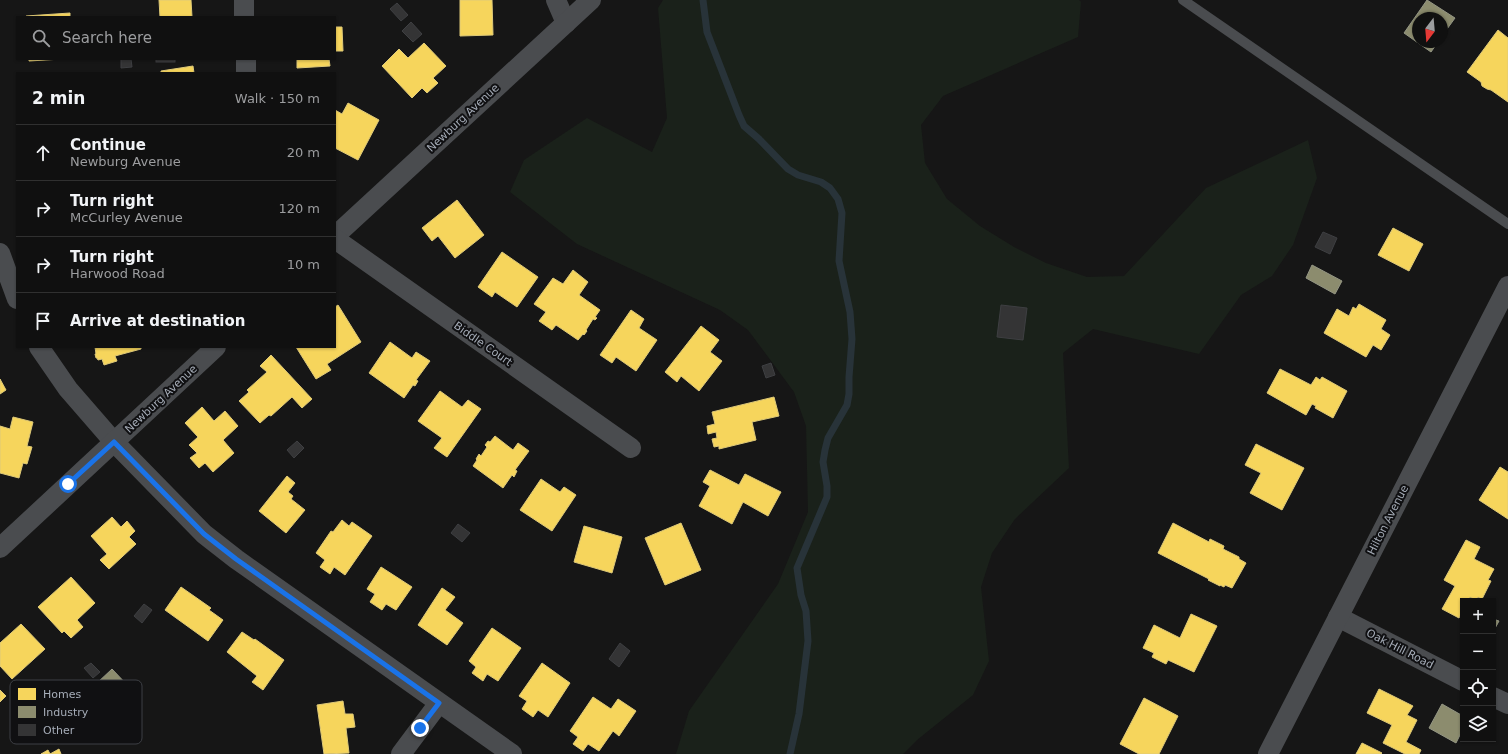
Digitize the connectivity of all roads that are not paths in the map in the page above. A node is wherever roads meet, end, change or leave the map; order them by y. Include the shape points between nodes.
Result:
1 (244, 0) edge
2 (556, 0) edge
3 (591, 0) edge
4 (1182, 0) edge
5 (244, 16) edge
6 (566, 23) junction
7 (246, 60) edge
8 (246, 72) edge
9 (1508, 224) edge
10 (336, 235) edge
11 (336, 240) edge
12 (0, 253) edge
13 (1508, 286) edge
14 (16, 296) edge
15 (41, 348) edge
16 (215, 348) edge
17 (114, 442) junction
18 (631, 448) dead end
19 (0, 548) edge
20 (1338, 617) junction
21 (1460, 679) edge
22 (1496, 698) edge
23 (439, 703) junction
24 (1508, 704) edge
25 (401, 754) edge
26 (512, 754) edge
27 (1268, 754) edge

1 - 5 street
2 - 6 street
3 - 6 street, Newburg Avenue
4 - 9 lane
6 - 10 street, Newburg Avenue
7 - 8 street
11 - 18 street, Biddle Court
12 - 14 street
13 - 20 street, Hilton Avenue
15 - 17 street via 68,389
16 - 17 street, Newburg Avenue
17 - 19 street, Newburg Avenue
17 - 23 street via 204,534
20 - 21 street, Oak Hill Road
20 - 27 street, Hilton Avenue
22 - 24 street
23 - 25 street
23 - 26 street

